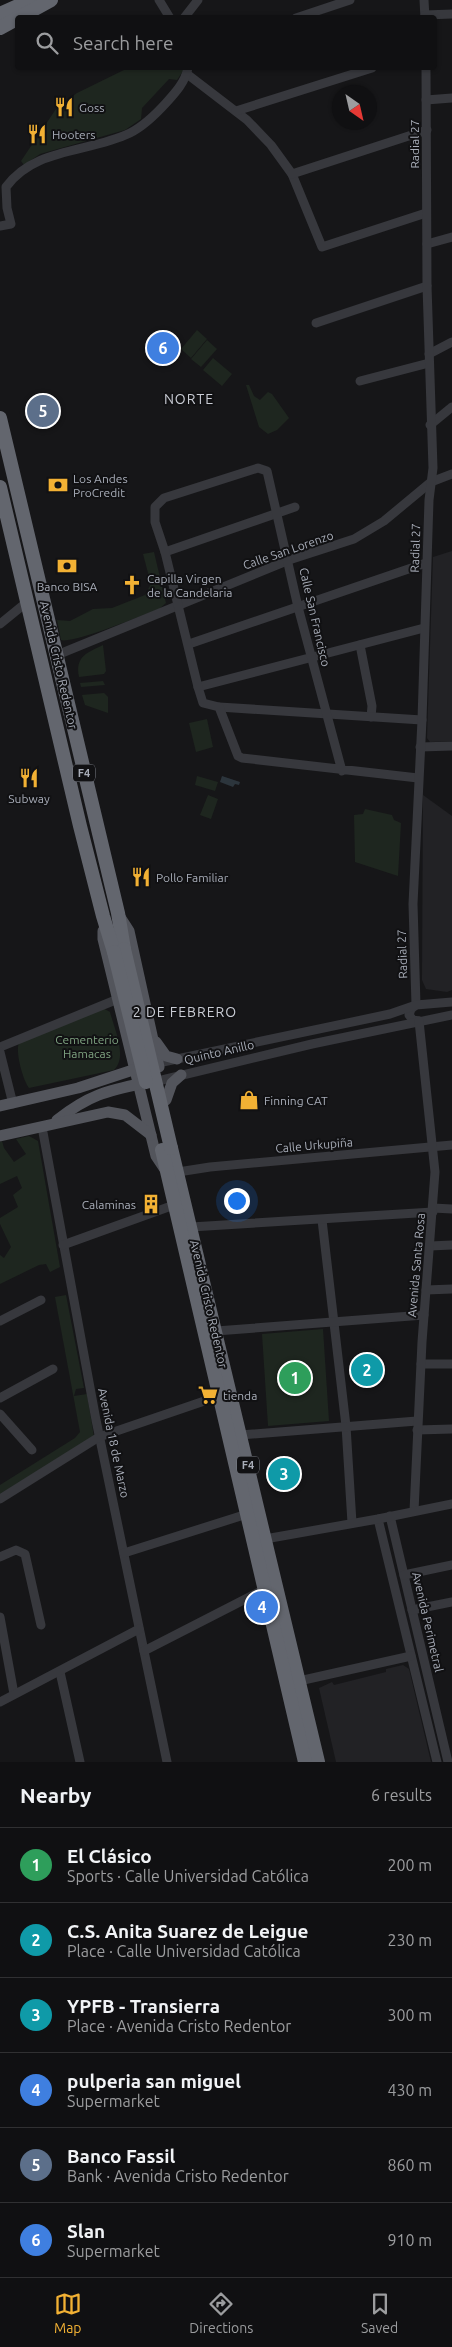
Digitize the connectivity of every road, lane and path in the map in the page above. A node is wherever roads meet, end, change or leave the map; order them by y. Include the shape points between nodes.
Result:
1 (31, 0) edge
2 (51, 0) edge
3 (159, 0) edge
4 (198, 0) edge
5 (350, 0) edge
6 (424, 0) edge
7 (0, 14) edge
8 (452, 14) edge
9 (24, 15) edge
10 (168, 15) edge
11 (186, 15) edge
12 (305, 15) edge
13 (425, 15) edge
14 (437, 15) edge
15 (15, 20) edge
16 (0, 28) edge
17 (366, 70) edge
18 (426, 70) edge
19 (187, 71) edge
20 (452, 98) edge
21 (426, 100) junction
22 (236, 111) junction
23 (427, 130) junction
24 (292, 174) junction
25 (3, 209) edge
26 (426, 213) junction
27 (0, 226) edge
28 (452, 237) edge
29 (427, 244) junction
30 (427, 286) junction
31 (316, 323) dead end
32 (452, 342) edge
33 (429, 358) junction
34 (360, 381) dead end
35 (452, 407) edge
36 (0, 418) edge
37 (430, 425) junction
38 (452, 474) edge
39 (432, 482) junction
40 (0, 487) edge
41 (295, 507) dead end
42 (278, 513) junction
43 (165, 552) junction
44 (289, 560) junction
45 (426, 563) junction
46 (27, 602) junction
47 (179, 605) junction
48 (298, 607) junction
49 (0, 624) edge
50 (424, 628) junction
51 (189, 644) junction
52 (360, 645) junction
53 (57, 654) junction
54 (311, 658) junction
55 (198, 687) junction
56 (219, 707) junction
57 (327, 714) junction
58 (371, 717) junction
59 (422, 720) junction
60 (452, 746) edge
61 (420, 747) junction
62 (342, 771) junction
63 (418, 778) junction
64 (118, 913) junction
65 (103, 916) junction
66 (119, 951) junction
67 (118, 999) junction
68 (452, 1002) edge
69 (416, 1005) junction
70 (452, 1015) edge
71 (419, 1022) junction
72 (151, 1031) junction
73 (128, 1038) junction
74 (0, 1047) edge
75 (0, 1052) edge
76 (177, 1059) junction
77 (158, 1063) junction
78 (135, 1069) junction
79 (181, 1075) junction
80 (118, 1076) junction
81 (162, 1080) junction
82 (139, 1085) junction
83 (166, 1100) junction
84 (13, 1104) junction
85 (0, 1106) edge
86 (144, 1106) junction
87 (47, 1126) junction
88 (151, 1135) junction
89 (0, 1136) edge
90 (452, 1145) edge
91 (433, 1147) junction
92 (173, 1170) junction
93 (174, 1206) junction
94 (452, 1209) edge
95 (433, 1210) junction
96 (322, 1220) junction
97 (191, 1227) junction
98 (63, 1245) junction
99 (452, 1245) edge
100 (430, 1246) junction
101 (452, 1289) edge
102 (426, 1290) junction
103 (41, 1300) dead end
104 (424, 1315) junction
105 (0, 1321) edge
106 (334, 1322) junction
107 (216, 1331) junction
108 (421, 1364) junction
109 (452, 1364) edge
110 (53, 1369) dead end
111 (219, 1396) junction
112 (0, 1398) edge
113 (0, 1414) edge
114 (346, 1426) junction
115 (417, 1426) junction
116 (452, 1428) edge
117 (240, 1434) junction
118 (99, 1437) junction
119 (32, 1450) dead end
120 (0, 1499) edge
121 (452, 1504) edge
122 (414, 1511) junction
123 (247, 1514) junction
124 (390, 1516) junction
125 (378, 1519) junction
126 (352, 1523) junction
127 (265, 1539) junction
128 (124, 1553) junction
129 (0, 1557) edge
130 (452, 1565) edge
131 (404, 1575) junction
132 (264, 1589) junction
133 (452, 1602) edge
134 (412, 1610) junction
135 (0, 1617) edge
136 (41, 1625) dead end
137 (139, 1629) junction
138 (417, 1632) junction
139 (406, 1635) junction
140 (144, 1651) junction
141 (411, 1656) junction
142 (60, 1672) junction
143 (299, 1681) junction
144 (14, 1694) junction
145 (0, 1702) edge
146 (448, 1758) edge
147 (436, 1760) edge
148 (80, 1762) edge
149 (167, 1762) edge
150 (306, 1762) edge
151 (318, 1762) edge

1 - 7 highway
2 - 9 highway
3 - 10 street
4 - 11 street
5 - 12 street
6 - 13 street
8 - 14 street
15 - 16 highway
17 - 22 street
18 - 21 street, Radial 27
19 - 22 street
19 - 25 street via 177,91 134,131 39,160 21,171 6,188
20 - 21 street
21 - 23 street, Radial 27
22 - 24 street via 265,138
23 - 24 street
23 - 26 street, Radial 27
24 - 26 street via 322,247
25 - 27 street via 11,224
26 - 29 street, Radial 27
28 - 29 street
29 - 30 street, Radial 27
30 - 31 street
30 - 33 street, Radial 27
32 - 33 street
33 - 34 street
33 - 37 street, Radial 27
35 - 37 street
36 - 53 highway, Avenida Cristo Redentor / F4
37 - 39 street, Radial 27
38 - 39 street, Calle San Lorenzo
39 - 44 street, Calle San Lorenzo via 369,531 332,548
39 - 45 street, Radial 27
40 - 46 highway, Avenida Cristo Redentor / F4
41 - 42 street
42 - 43 street
42 - 43 street, Calle San Francisco via 268,475 264,469 258,468 164,498 158,502 154,514
42 - 44 street, Calle San Francisco
43 - 47 street
44 - 47 street, Calle San Lorenzo
44 - 48 street, Calle San Francisco
45 - 48 street
45 - 50 street, Radial 27
46 - 49 street
46 - 65 highway, Avenida Cristo Redentor / F4
47 - 51 street
47 - 53 street, Calle San Lorenzo
48 - 51 street
48 - 54 street, Calle San Francisco
50 - 52 street
50 - 59 street, Radial 27
51 - 55 street
52 - 54 street
52 - 58 street via 372,706
53 - 64 highway, Avenida Cristo Redentor / F4
54 - 55 street
54 - 57 street, Calle San Francisco
55 - 56 street via 203,702
56 - 57 street
56 - 62 street via 236,752 242,758
57 - 58 street
57 - 62 street, Calle San Francisco
58 - 59 street
59 - 61 street, Radial 27
60 - 61 street
61 - 63 street, Radial 27
62 - 63 street
63 - 69 street, Radial 27 via 413,904
64 - 66 highway, Avenida Cristo Redentor / F4
64 - 72 main road, Avenida Cristo Redentor via 129,931
65 - 66 highway, Avenida Cristo Redentor / F4
65 - 67 main road, Avenida Cristo Redentor via 103,939
66 - 92 highway, Avenida Cristo Redentor / F4, bridge
67 - 73 main road, Avenida Cristo Redentor
67 - 74 street
68 - 69 street, Quinto Anillo
69 - 71 street, Radial 27 via 409,1014
69 - 76 street, Quinto Anillo
70 - 71 street, Quinto Anillo
71 - 79 street, Quinto Anillo
71 - 91 street, Avenida Santa Rosa
72 - 73 main road via 150,1047 144,1054 136,1051
72 - 76 main road via 163,1053
72 - 77 main road, Avenida Cristo Redentor
73 - 78 main road, Avenida Cristo Redentor
73 - 80 main road via 126,1062
75 - 84 street
76 - 77 street, Quinto Anillo
77 - 78 main road, Quinto Anillo
77 - 81 main road, Avenida Cristo Redentor
78 - 80 main road, Quinto Anillo
78 - 82 main road, Avenida Cristo Redentor
79 - 81 street, Quinto Anillo
79 - 83 main road via 172,1083
80 - 84 main road, Quinto Anillo
81 - 82 main road, Quinto Anillo
81 - 83 main road, Avenida Cristo Redentor
82 - 86 main road, Avenida Cristo Redentor
82 - 87 main road, Quinto Anillo via 94,1095
83 - 86 main road via 156,1086 152,1086 147,1088
83 - 92 main road, Avenida Cristo Redentor via 177,1150
84 - 85 main road, Quinto Anillo
86 - 88 main road, Avenida Cristo Redentor
87 - 88 main road via 95,1114 118,1113
87 - 89 main road, Quinto Anillo
87 - 98 street, Avenida 18 de Marzo
88 - 92 main road, Avenida Cristo Redentor via 156,1156
90 - 91 street, Calle Urkupiña
91 - 92 street, Calle Urkupiña
91 - 95 street, Avenida Santa Rosa
92 - 93 highway, Avenida Cristo Redentor / F4
92 - 97 highway, Avenida Cristo Redentor / F4
93 - 98 street
93 - 111 highway, Avenida Cristo Redentor / F4
94 - 95 street
95 - 96 street
95 - 100 street, Avenida Santa Rosa
96 - 97 street
96 - 106 street
97 - 107 highway, Avenida Cristo Redentor / F4
98 - 118 street, Avenida 18 de Marzo
99 - 100 street
100 - 102 street, Avenida Santa Rosa
101 - 102 street
102 - 104 street, Avenida Santa Rosa
103 - 105 street
104 - 106 street
104 - 108 street, Avenida Santa Rosa
106 - 107 street
106 - 114 street
107 - 117 highway, Avenida Cristo Redentor / F4
108 - 109 street
108 - 115 street, Avenida Santa Rosa
110 - 112 street
111 - 118 street
111 - 123 highway, Avenida Cristo Redentor / F4
113 - 119 street
114 - 115 street
114 - 117 street
114 - 126 street
115 - 116 street
115 - 122 street, Avenida Santa Rosa
117 - 127 highway, Avenida Cristo Redentor / F4
118 - 120 street
118 - 128 street, Avenida 18 de Marzo
121 - 122 street
122 - 124 street
123 - 128 street
123 - 132 highway, Avenida Cristo Redentor / F4
124 - 125 street
124 - 131 street, Avenida Perimetral
125 - 126 street
125 - 139 street, Avenida Perimetral
126 - 127 street
127 - 143 highway, Avenida Cristo Redentor / F4
128 - 137 street, Avenida 18 de Marzo
129 - 136 street via 16,1550 25,1554
130 - 131 street
131 - 134 street, Avenida Perimetral
132 - 140 street
132 - 150 highway, Avenida Cristo Redentor / F4
133 - 134 street
134 - 138 street, Avenida Perimetral
135 - 144 street
137 - 140 street, Avenida 18 de Marzo
137 - 142 street
138 - 139 street
138 - 146 street, Avenida Perimetral
139 - 141 street, Avenida Perimetral
140 - 149 street, Avenida 18 de Marzo
141 - 143 street
141 - 147 street, Avenida Perimetral
142 - 144 street
142 - 148 street
143 - 151 highway, Avenida Cristo Redentor / F4
144 - 145 street
146 - 147 street

